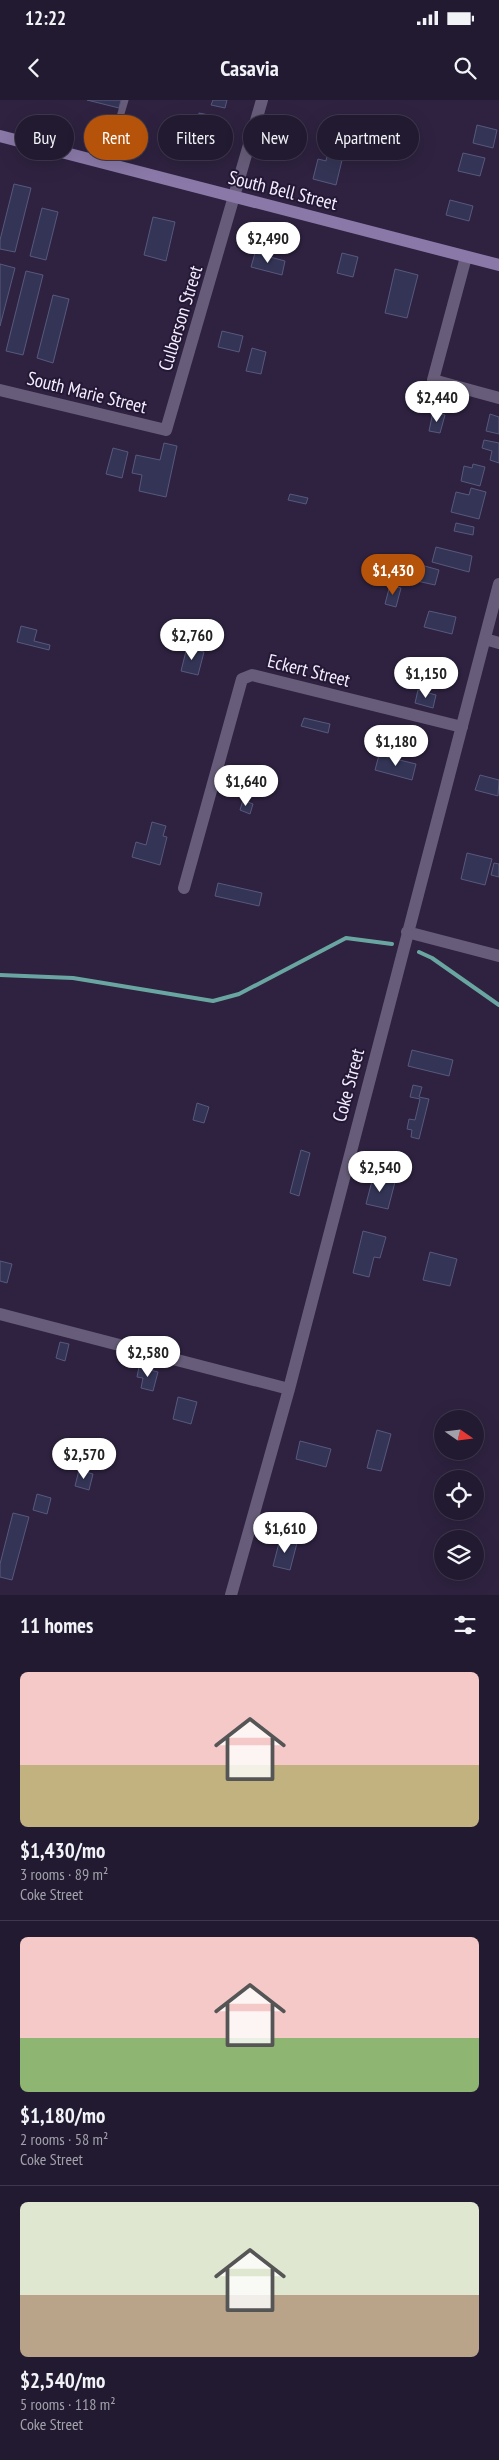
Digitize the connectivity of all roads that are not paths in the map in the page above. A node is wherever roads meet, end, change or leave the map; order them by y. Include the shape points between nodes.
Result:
1 (125, 100) edge
2 (262, 100) edge
3 (0, 136) edge
4 (106, 164) junction
5 (235, 197) junction
6 (466, 257) junction
7 (499, 265) edge
8 (0, 390) edge
9 (499, 398) edge
10 (166, 430) joint
11 (499, 584) edge
12 (484, 639) junction
13 (499, 643) edge
14 (462, 727) junction
15 (184, 888) dead end
16 (408, 932) junction
17 (499, 956) edge
18 (0, 1314) edge
19 (289, 1389) junction
20 (231, 1595) edge

1 - 4 lane
2 - 5 street, Culberson Street
3 - 4 main road, South Bell Street
4 - 5 main road, South Bell Street
5 - 6 main road, South Bell Street
5 - 10 street, Culberson Street
6 - 7 main road, South Bell Street
6 - 9 street via 433,380
8 - 10 street, South Marie Street
11 - 12 street, Coke Street
12 - 13 street
12 - 14 street, Coke Street
14 - 15 street, Eckert Street via 252,675 242,679
14 - 16 street, Coke Street
16 - 17 street
16 - 19 street, Coke Street
18 - 19 street
19 - 20 street, Coke Street

